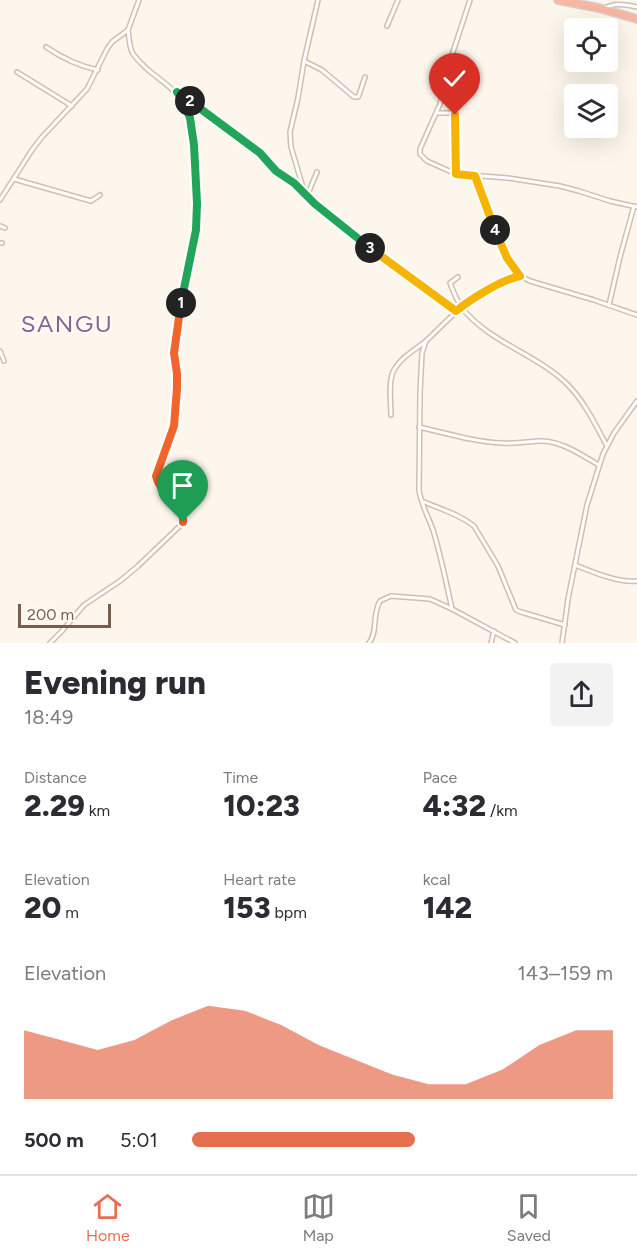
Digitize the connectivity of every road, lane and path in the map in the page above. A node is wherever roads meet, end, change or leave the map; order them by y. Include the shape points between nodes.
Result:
1 (139, 0) edge
2 (318, 0) edge
3 (398, 0) edge
4 (471, 0) edge
5 (558, 0) edge
6 (637, 7) edge
7 (603, 9) junction
8 (637, 19) edge
9 (387, 26) dead end
10 (128, 30) junction
11 (46, 47) dead end
12 (304, 61) junction
13 (98, 70) junction
14 (17, 72) dead end
15 (364, 77) dead end
16 (177, 92) junction
17 (72, 106) junction
18 (437, 112) junction
19 (317, 172) dead end
20 (456, 174) junction
21 (475, 176) junction
22 (13, 179) junction
23 (306, 194) junction
24 (100, 195) dead end
25 (0, 200) edge
26 (635, 206) edge
27 (520, 276) junction
28 (458, 277) dead end
29 (609, 305) junction
30 (461, 307) junction
31 (456, 311) junction
32 (637, 315) edge
33 (426, 341) junction
34 (0, 351) edge
35 (4, 361) dead end
36 (637, 401) edge
37 (391, 415) dead end
38 (419, 427) junction
39 (607, 446) junction
40 (599, 465) junction
41 (420, 500) junction
42 (575, 565) junction
43 (637, 581) edge
44 (452, 609) junction
45 (565, 625) junction
46 (494, 631) junction
47 (50, 643) edge
48 (369, 643) edge
49 (491, 643) edge
50 (514, 643) edge
51 (562, 643) edge

1 - 10 street
2 - 12 street
3 - 9 street
4 - 18 street
5 - 7 highway
6 - 7 street via 615,4
7 - 8 highway
10 - 13 street via 112,42
10 - 16 street via 132,52
11 - 13 street via 74,63
12 - 15 street via 322,70 354,97 358,97
12 - 23 street via 290,132
13 - 17 street
14 - 17 street
16 - 23 street via 260,153
16 - 47 street via 190,118 197,182 196,230 174,353 174,426 156,479 179,508 184,521 138,566 84,606
17 - 22 street via 42,137
18 - 20 street via 455,115
18 - 20 street via 420,154 427,162
19 - 23 street
20 - 21 street
21 - 26 street via 560,186
21 - 27 street via 492,225
22 - 24 street via 87,200 93,201
22 - 25 street
23 - 31 street via 362,242
26 - 29 street
27 - 29 street
27 - 30 street
28 - 30 street via 450,283
29 - 32 street
30 - 31 street
30 - 39 street via 486,330 565,382 584,404
31 - 33 street
33 - 37 street via 393,372
33 - 38 street via 422,352
34 - 35 street
36 - 39 street
38 - 40 street via 481,441 556,443
38 - 41 street
39 - 40 street
40 - 42 street
41 - 44 street via 441,559
41 - 45 street via 474,526 498,566 516,610
42 - 43 street
42 - 45 street
44 - 46 street
44 - 48 street via 430,598 384,598 376,607
45 - 51 street
46 - 49 street
46 - 50 street

